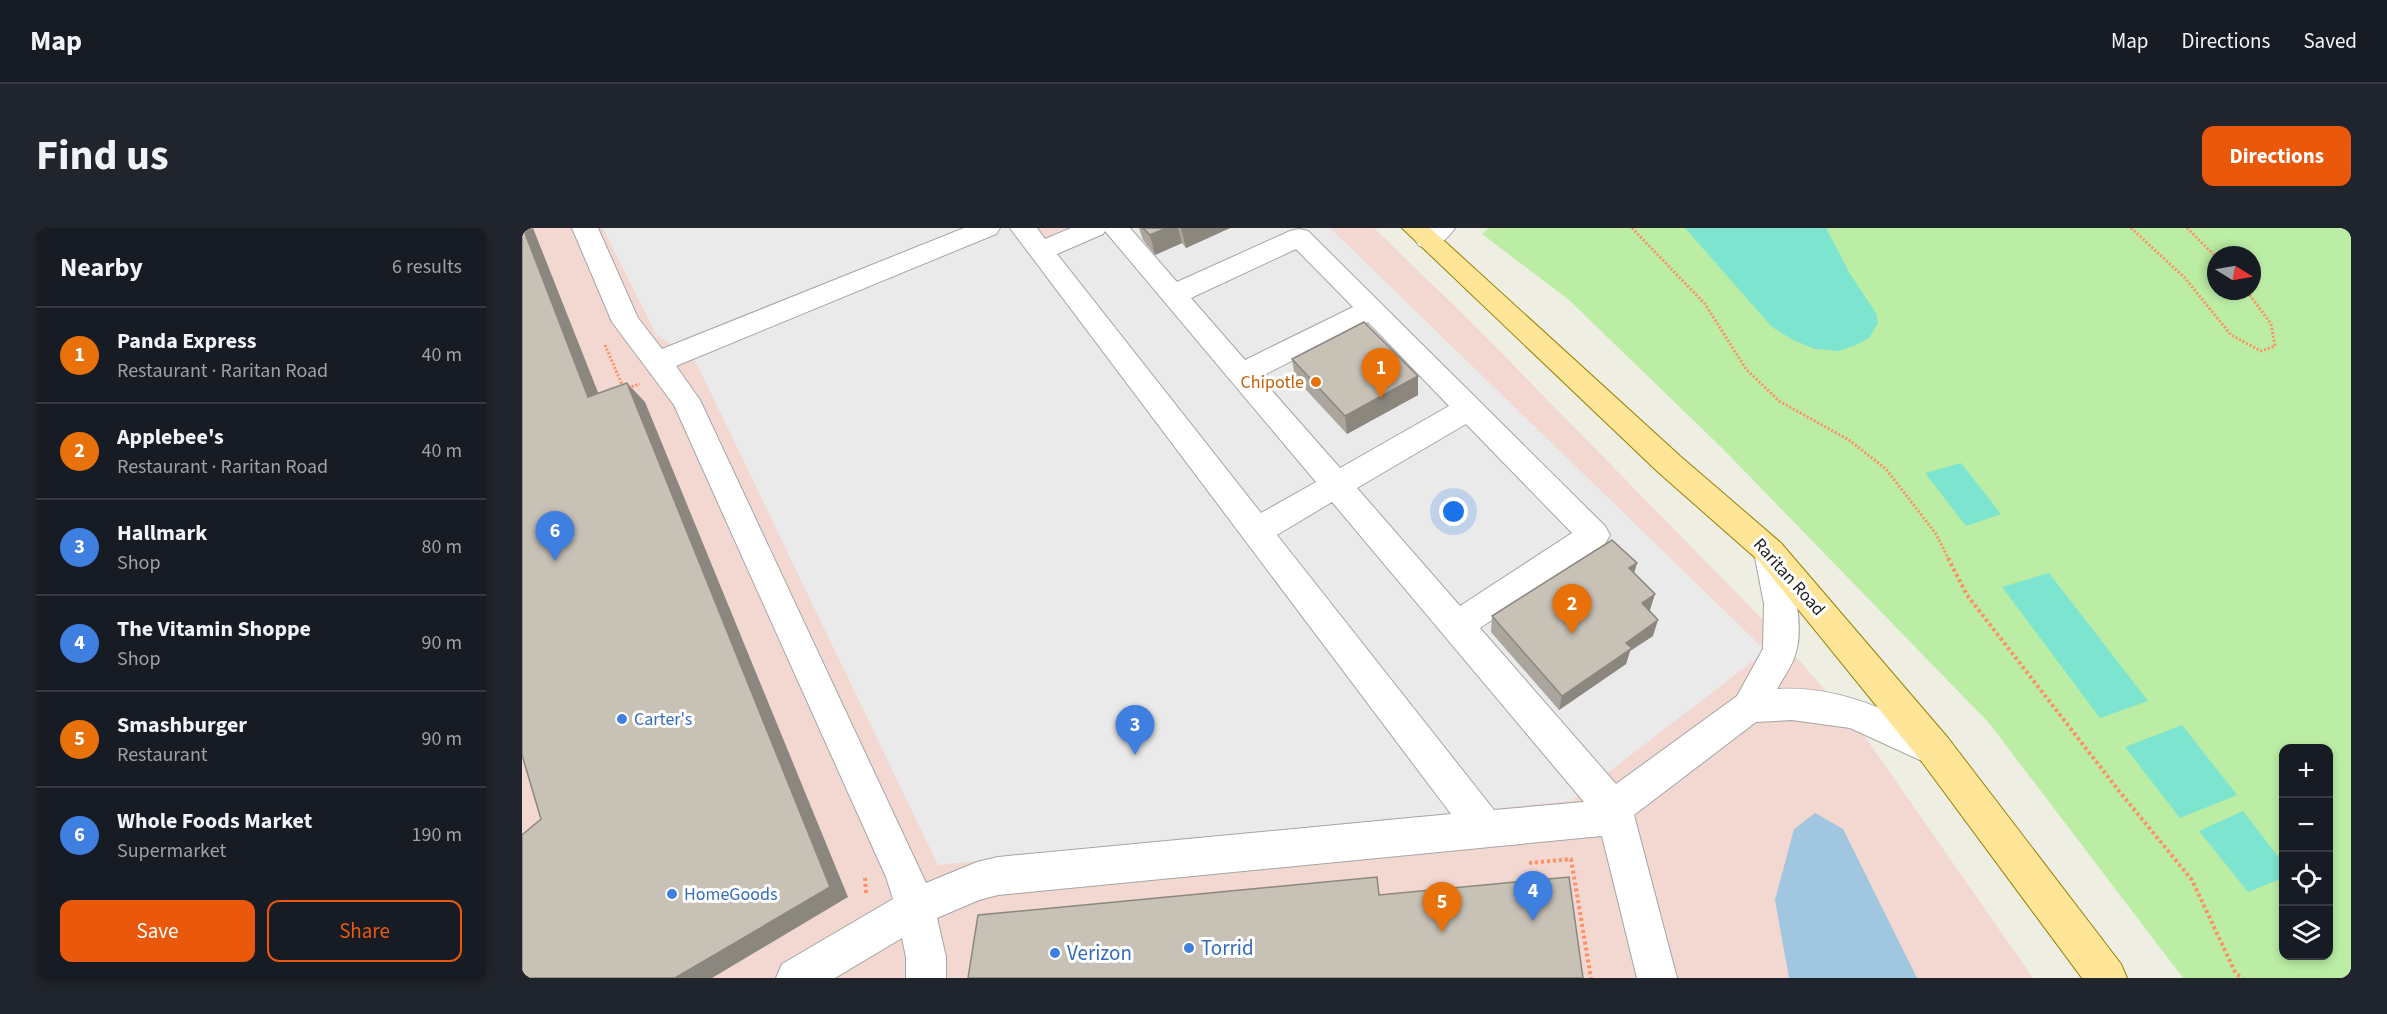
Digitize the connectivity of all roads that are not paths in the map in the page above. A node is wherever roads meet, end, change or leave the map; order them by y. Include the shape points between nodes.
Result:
1 (585, 228) edge
2 (951, 228) edge
3 (987, 228) edge
4 (1094, 228) edge
5 (1116, 228) edge
6 (1428, 232) edge
7 (1294, 233) edge
8 (1032, 240) edge
9 (1173, 295) junction
10 (1371, 309) junction
11 (651, 364) junction
12 (1241, 374) junction
13 (1468, 409) junction
14 (1336, 485) junction
15 (1255, 532) junction
16 (1770, 552) junction
17 (1457, 626) junction
18 (1749, 707) junction
19 (1935, 750) junction
20 (1613, 808) junction
21 (1485, 830) junction
22 (915, 908) junction
23 (795, 978) edge
24 (926, 978) edge
25 (1657, 978) edge
26 (2107, 978) edge

1 - 11 lane via 626,322
2 - 11 lane
3 - 11 lane
4 - 8 lane
5 - 9 lane
6 - 16 main road, Raritan Road via 1669,464
7 - 9 lane
7 - 10 lane
8 - 15 lane
9 - 12 lane
10 - 12 lane
10 - 13 lane
11 - 22 lane via 686,400 904,874
12 - 14 lane
13 - 14 lane
13 - 17 lane via 1594,535
14 - 15 lane
14 - 17 lane
15 - 21 lane
16 - 18 lane via 1781,604 1780,651
16 - 19 main road, Raritan Road
17 - 20 lane
18 - 19 lane via 1792,704 1854,713
18 - 20 lane
19 - 26 main road, Raritan Road
20 - 21 lane via 1603,818
20 - 25 lane
21 - 22 lane via 998,876
22 - 23 lane
22 - 24 lane via 926,957

